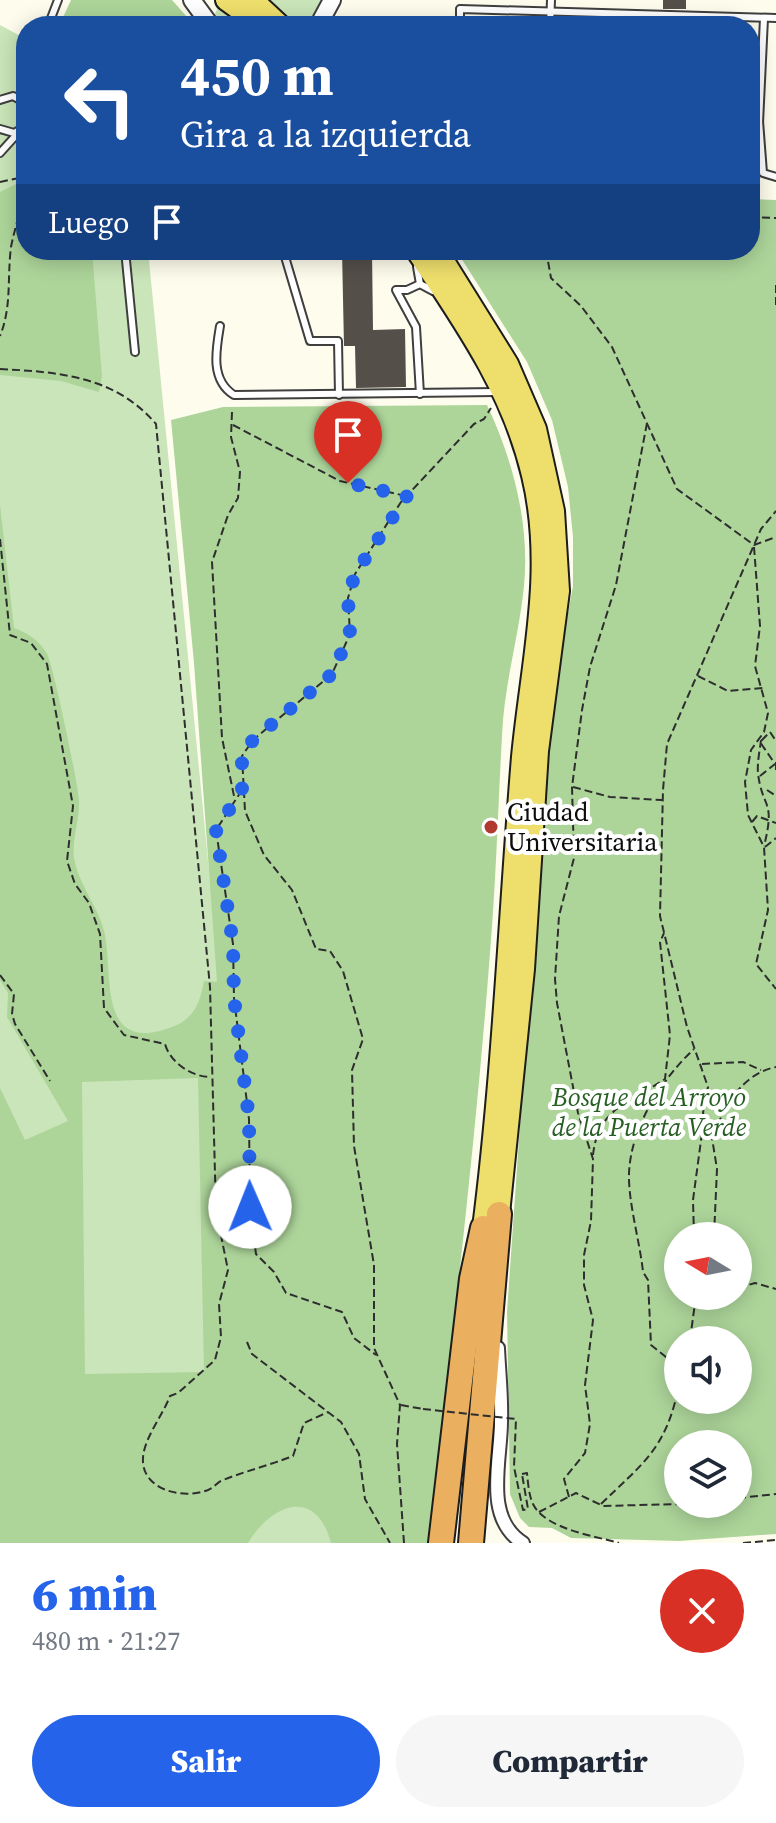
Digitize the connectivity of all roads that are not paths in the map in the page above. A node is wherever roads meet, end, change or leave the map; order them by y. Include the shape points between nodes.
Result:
1 (551, 0) edge
2 (239, 2) edge
3 (550, 12) junction
4 (264, 16) edge
5 (460, 16) edge
6 (550, 16) edge
7 (693, 16) edge
8 (760, 18) edge
9 (764, 18) junction
10 (776, 18) edge
11 (760, 100) edge
12 (16, 134) edge
13 (0, 153) edge
14 (760, 164) edge
15 (776, 177) edge
16 (126, 260) edge
17 (286, 260) edge
18 (413, 260) edge
19 (422, 260) edge
20 (443, 260) edge
21 (420, 284) junction
22 (220, 326) dead end
23 (135, 352) dead end
24 (492, 368) junction
25 (420, 394) junction
26 (339, 395) junction
27 (498, 397) junction
28 (491, 1221) junction
29 (497, 1340) junction
30 (441, 1543) edge
31 (456, 1543) edge
32 (471, 1543) edge
33 (481, 1543) edge
34 (523, 1543) edge

1 - 3 lane
2 - 4 main road
3 - 5 lane via 460,9
3 - 6 lane
3 - 7 lane
8 - 9 lane
9 - 10 lane
9 - 11 lane
12 - 13 lane
14 - 15 lane via 763,173
16 - 23 lane
17 - 26 lane via 310,341 338,341
18 - 21 lane
19 - 24 main road
20 - 28 main road via 508,364 536,429 554,511 559,591 538,751 524,969
21 - 24 lane via 430,287
21 - 25 lane via 396,290 416,327
22 - 26 lane via 219,381 234,395
24 - 27 main road
25 - 26 lane
25 - 27 lane
27 - 28 main road via 533,477 543,592 523,754
28 - 29 highway via 502,1280
28 - 30 highway via 472,1279
28 - 31 highway
28 - 32 highway
29 - 33 highway
29 - 34 street via 497,1499 502,1519

